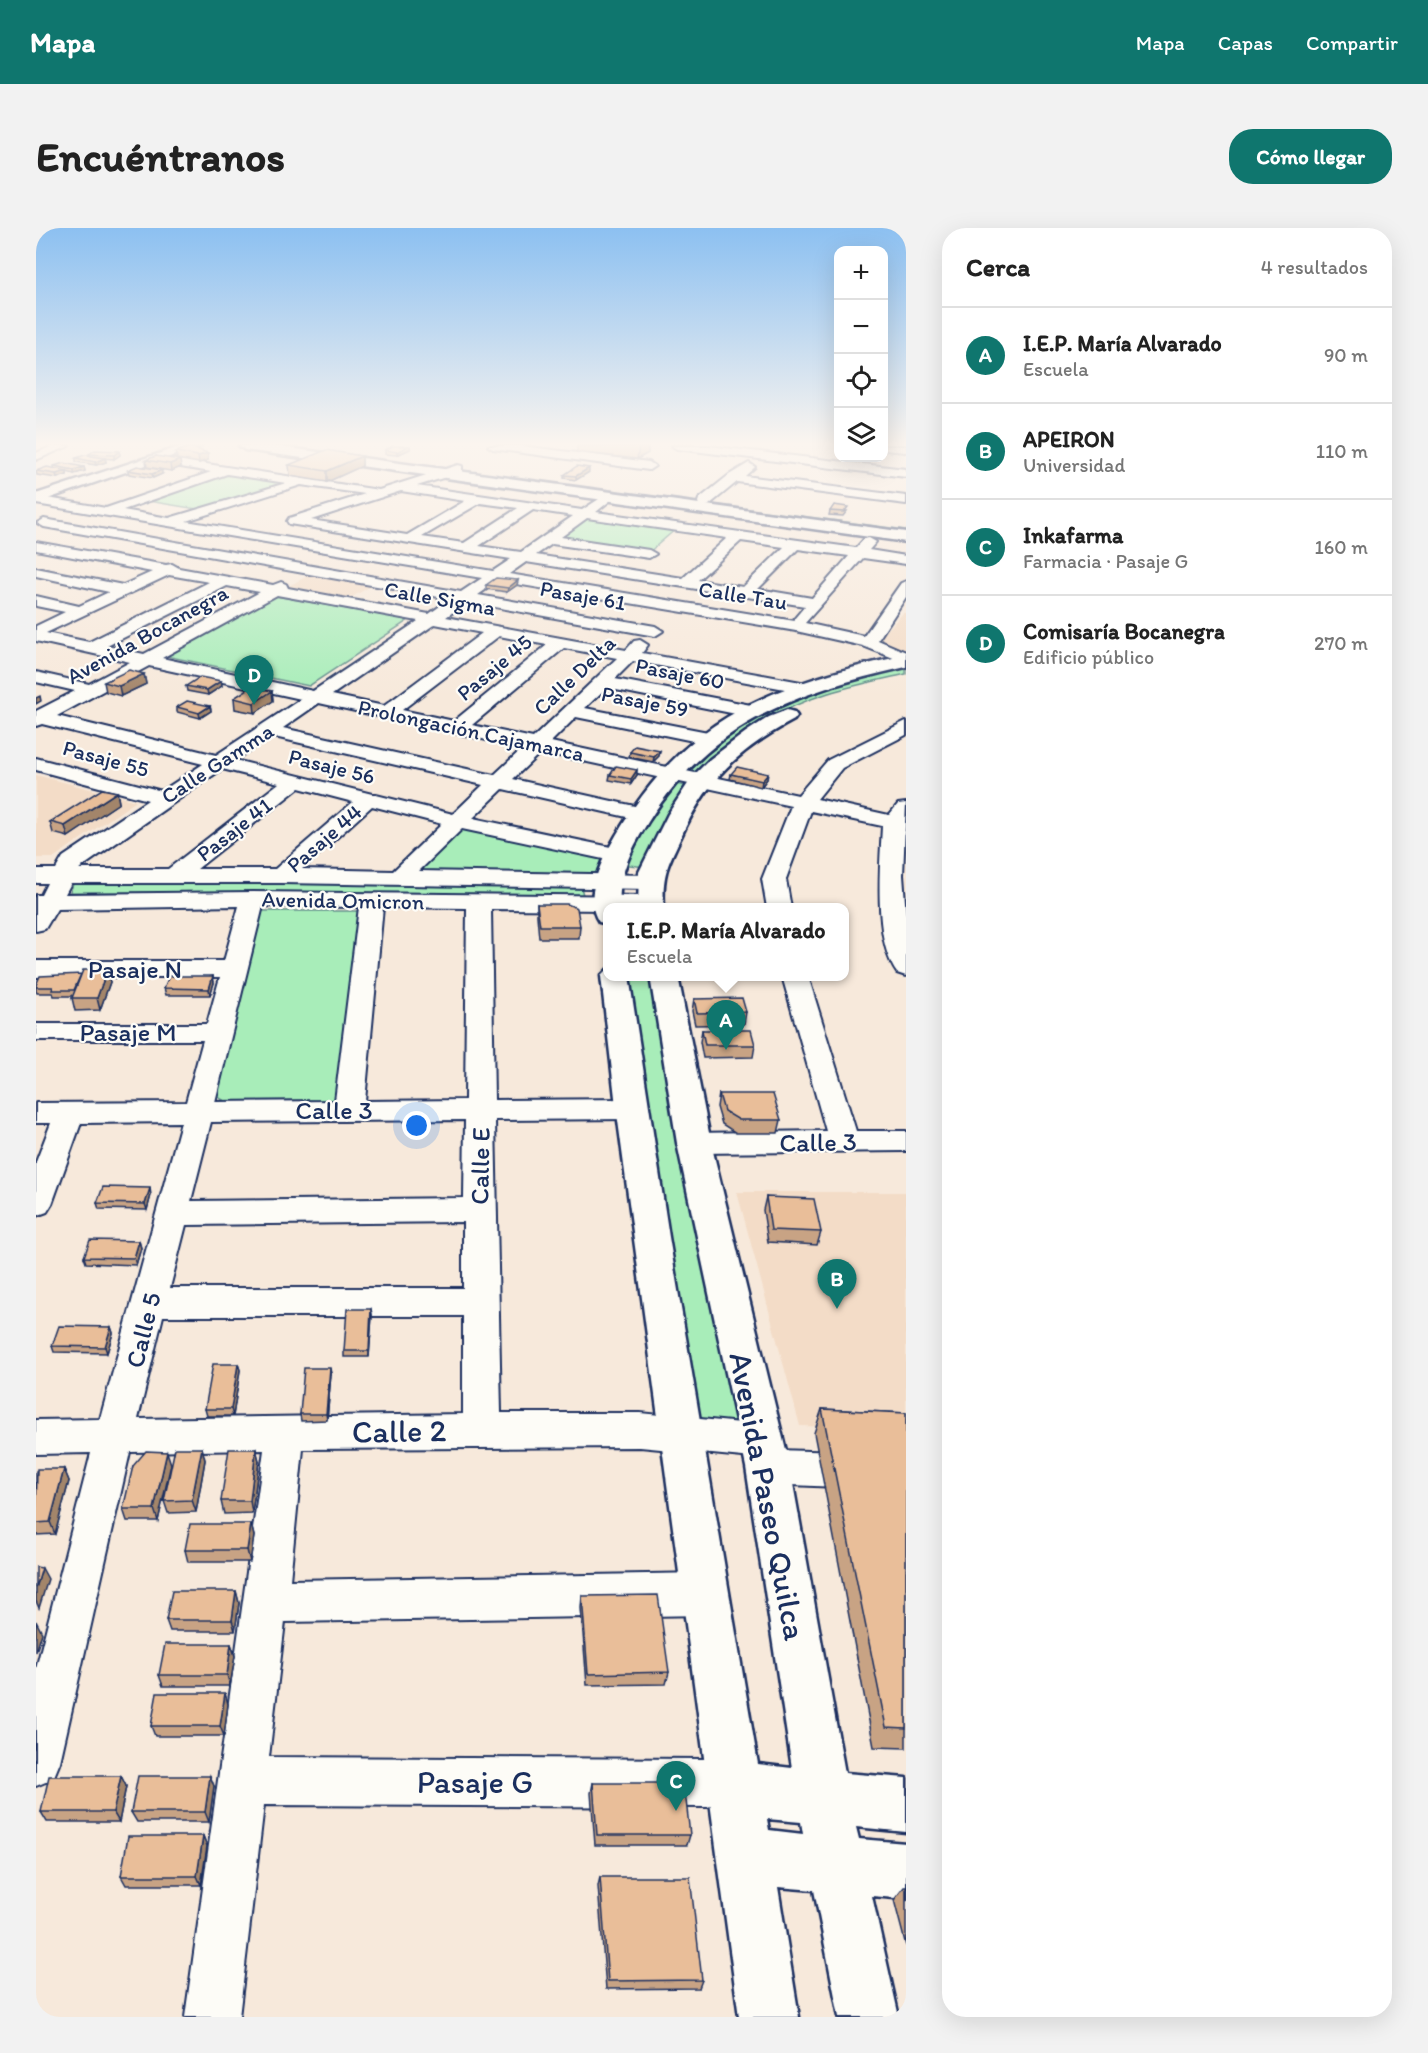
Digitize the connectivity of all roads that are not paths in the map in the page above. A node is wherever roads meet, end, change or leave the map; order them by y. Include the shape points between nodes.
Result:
1 (68, 529) edge
2 (210, 529) edge
3 (263, 529) edge
4 (342, 529) edge
5 (425, 529) edge
6 (495, 529) edge
7 (562, 529) edge
8 (678, 529) edge
9 (697, 529) edge
10 (855, 529) edge
11 (358, 531) joint
12 (876, 533) junction
13 (242, 535) junction
14 (738, 536) junction
15 (906, 537) edge
16 (409, 539) junction
17 (548, 539) junction
18 (795, 544) junction
19 (36, 546) edge
20 (466, 548) junction
21 (657, 548) junction
22 (206, 552) junction
23 (343, 552) junction
24 (860, 553) junction
25 (524, 557) junction
26 (906, 560) edge
27 (167, 571) junction
28 (310, 571) junction
29 (36, 572) edge
30 (626, 574) junction
31 (495, 576) junction
32 (224, 581) junction
33 (686, 583) junction
34 (906, 586) edge
35 (124, 590) junction
36 (274, 590) junction
37 (747, 592) junction
38 (463, 597) junction
39 (36, 601) edge
40 (816, 603) junction
41 (679, 608) junction
42 (81, 611) junction
43 (431, 619) junction
44 (796, 626) junction
45 (495, 631) junction
46 (655, 631) junction
47 (36, 632) edge
48 (36, 636) edge
49 (868, 642) junction
50 (560, 643) junction
51 (91, 648) junction
52 (629, 656) junction
53 (906, 659) edge
54 (146, 660) junction
55 (36, 677) edge
56 (906, 678) edge
57 (601, 682) junction
58 (801, 687) junction
59 (93, 690) junction
60 (316, 697) junction
61 (572, 711) junction
62 (751, 711) junction
63 (388, 712) junction
64 (37, 719) edge
65 (458, 727) junction
66 (906, 727) edge
67 (267, 730) junction
68 (708, 738) junction
69 (537, 744) junction
70 (215, 763) junction
71 (36, 764) edge
72 (669, 773) junction
73 (702, 780) junction
74 (294, 782) junction
75 (497, 783) junction
76 (163, 798) junction
77 (367, 800) junction
78 (803, 803) junction
79 (640, 814) junction
80 (902, 819) edge
81 (457, 822) junction
82 (617, 855) junction
83 (36, 876) edge
84 (61, 876) junction
85 (174, 876) junction
86 (281, 876) junction
87 (898, 877) edge
88 (399, 878) junction
89 (650, 898) edge
90 (253, 899) junction
91 (606, 900) edge
92 (372, 901) junction
93 (42, 902) edge
94 (479, 902) junction
95 (778, 903) edge
96 (36, 924) edge
97 (900, 933) edge
98 (906, 968) edge
99 (36, 969) edge
100 (234, 969) junction
101 (616, 981) edge
102 (665, 981) edge
103 (796, 981) edge
104 (36, 1032) edge
105 (220, 1032) junction
106 (632, 1109) junction
107 (349, 1110) junction
108 (481, 1110) junction
109 (199, 1112) junction
110 (36, 1113) edge
111 (70, 1113) junction
112 (906, 1141) edge
113 (844, 1142) junction
114 (694, 1143) junction
115 (36, 1204) edge
116 (479, 1210) junction
117 (172, 1213) junction
118 (151, 1302) junction
119 (479, 1302) junction
120 (482, 1430) junction
121 (286, 1432) junction
122 (681, 1435) junction
123 (116, 1436) junction
124 (36, 1437) edge
125 (765, 1455) junction
126 (906, 1472) edge
127 (705, 1594) junction
128 (267, 1601) junction
129 (36, 1762) edge
130 (241, 1781) junction
131 (722, 1786) junction
132 (823, 1797) junction
133 (906, 1805) edge
134 (747, 1856) junction
135 (839, 1865) junction
136 (906, 1871) edge
137 (212, 2017) edge
138 (769, 2017) edge
139 (869, 2017) edge

1 - 22 street, Pasaje 61
2 - 13 street, Calle Tau
3 - 13 street
4 - 11 street
5 - 16 street
6 - 20 street
7 - 17 street, Calle Gamma
8 - 21 street
9 - 14 street
10 - 12 main road
11 - 16 street
12 - 15 main road
12 - 24 street
13 - 22 street
13 - 23 street, Calle Tau
14 - 18 street
14 - 33 street
16 - 20 street
17 - 21 street
17 - 25 street, Calle Gamma
18 - 24 street
18 - 37 street
19 - 27 street, Calle Sigma
20 - 25 street
21 - 30 street
22 - 27 street
22 - 28 street, Pasaje 61
23 - 28 street, Avenida Bocanegra
23 - 31 street, Calle Tau
24 - 26 street
24 - 40 street
25 - 30 street
25 - 31 street, Calle Gamma
27 - 32 street, Calle Sigma
27 - 35 street
28 - 36 street, Avenida Bocanegra
28 - 38 street, Pasaje 61
29 - 35 street
30 - 33 street
31 - 38 street, Calle Gamma
31 - 41 street, Calle Tau
32 - 36 street, Calle Sigma
32 - 51 street
33 - 37 street
34 - 49 street
35 - 42 street
36 - 43 street, Calle Sigma
36 - 54 street, Avenida Bocanegra
37 - 40 street
38 - 43 street, Calle Gamma
38 - 46 street, Pasaje 61
39 - 42 street
40 - 44 street
41 - 44 street, Calle Tau
41 - 46 street, Calle Delta
42 - 47 street
43 - 45 street, Calle Sigma
43 - 60 street, Calle Gamma
44 - 49 street, Calle Tau
45 - 50 street, Calle Sigma
45 - 63 street
46 - 52 street, Calle Delta
48 - 51 street, Prolongación Cajamarca
49 - 53 street, Calle Tau
50 - 52 street, Calle Sigma
50 - 65 street, Pasaje 45
51 - 54 street, Prolongación Cajamarca
52 - 57 street, Calle Delta
52 - 58 street, Calle Sigma
53 - 58 main road
54 - 59 street, Avenida Bocanegra
54 - 60 street, Prolongación Cajamarca
55 - 59 street
56 - 73 main road via 846,692 775,722
57 - 61 street, Calle Delta
57 - 62 street, Pasaje 60
58 - 62 main road
59 - 64 street, Avenida Bocanegra
60 - 63 street, Prolongación Cajamarca
60 - 67 street, Calle Gamma
61 - 68 street, Pasaje 59
61 - 69 street, Calle Delta
62 - 68 main road
63 - 65 street, Prolongación Cajamarca
64 - 70 street, Pasaje 56
65 - 69 street, Prolongación Cajamarca
66 - 78 street via 835,764
67 - 70 street, Calle Gamma
67 - 75 street
68 - 72 main road
69 - 72 street, Prolongación Cajamarca
69 - 75 street, Calle Delta
70 - 74 street, Pasaje 56
70 - 76 street, Calle Gamma
71 - 76 street, Pasaje 55
72 - 73 street, Prolongación Cajamarca
72 - 79 main road
73 - 78 street, Prolongación Cajamarca
73 - 89 main road via 652,872
74 - 77 street, Pasaje 56
74 - 85 street, Pasaje 41
75 - 79 street
75 - 81 street, Calle Delta
76 - 84 street, Calle Gamma via 71,862
77 - 81 street, Pasaje 56
77 - 86 street, Pasaje 44
78 - 80 street, Prolongación Cajamarca
78 - 95 street via 774,879
79 - 82 main road
80 - 87 street
81 - 82 street, Pasaje 56
81 - 88 street, Calle Delta
82 - 91 main road
83 - 84 street, Avenida Omicron
84 - 85 street, Avenida Omicron
84 - 93 street, Calle Gamma
85 - 86 street, Avenida Omicron
86 - 88 street, Avenida Omicron
87 - 97 street
88 - 91 street, Avenida Omicron
89 - 91 street, Avenida Omicron
90 - 92 street, Avenida Omicron
90 - 93 street, Avenida Omicron
90 - 100 street, Calle 5
91 - 94 street, Avenida Omicron
92 - 94 street, Avenida Omicron
92 - 107 street
93 - 96 street, Calle Gamma
94 - 108 street, Calle E
97 - 98 street via 896,947
99 - 100 street, Pasaje N
100 - 105 street, Calle 5
101 - 106 main road
102 - 114 main road, Avenida Paseo Quilca
103 - 113 street
104 - 105 street, Pasaje M
105 - 109 street, Calle 5
106 - 108 street, Calle 3
106 - 122 main road
107 - 108 street, Calle 3
107 - 109 street, Calle 3
108 - 116 street, Calle E
109 - 111 street, Calle 3
109 - 117 street, Calle 5
110 - 111 street, Calle 3
111 - 115 street
112 - 113 street, Calle 3
113 - 114 street, Calle 3
114 - 125 main road, Avenida Paseo Quilca
116 - 117 street
116 - 119 street, Calle E
117 - 118 street, Calle 5
118 - 119 street
118 - 123 street, Calle 5
119 - 120 street, Calle E
120 - 121 street, Calle 2
120 - 122 street, Calle 2 via 640,1430
121 - 123 street, Calle 2
121 - 128 street
122 - 125 street, Calle 2
122 - 127 main road
123 - 124 street, Calle 2
123 - 129 street, Calle 5
125 - 126 street, Calle 2
125 - 132 main road, Avenida Paseo Quilca
127 - 128 street
127 - 131 main road
128 - 130 street
130 - 131 street, Pasaje G
130 - 137 street
131 - 132 main road
131 - 134 main road
132 - 133 main road
132 - 135 main road, Avenida Paseo Quilca
134 - 135 main road
134 - 138 main road
135 - 136 main road
135 - 139 main road, Avenida Paseo Quilca

